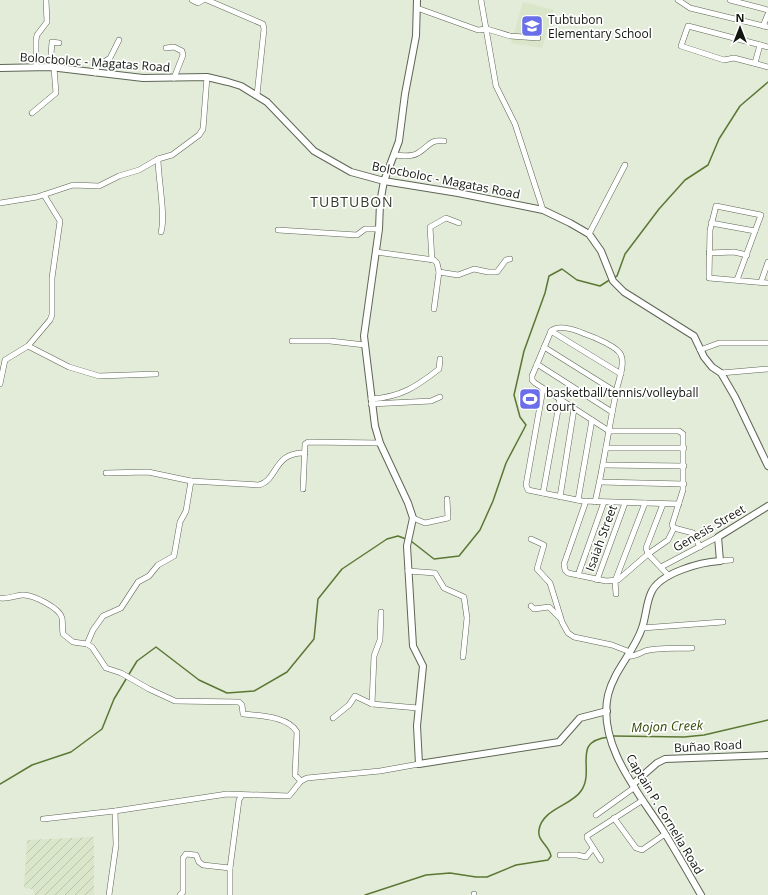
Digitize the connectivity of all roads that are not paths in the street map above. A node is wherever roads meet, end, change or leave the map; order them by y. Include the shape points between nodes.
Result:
1 (46, 0) edge
2 (192, 0) edge
3 (205, 0) edge
4 (417, 0) edge
5 (481, 0) edge
6 (678, 0) edge
7 (730, 0) edge
8 (417, 8) junction
9 (768, 10) edge
10 (768, 14) edge
11 (766, 26) edge
12 (487, 30) junction
13 (538, 38) dead end
14 (119, 40) dead end
15 (59, 43) dead end
16 (760, 45) junction
17 (768, 47) edge
18 (166, 48) dead end
19 (755, 63) junction
20 (36, 67) junction
21 (768, 67) edge
22 (0, 68) edge
23 (52, 68) junction
24 (95, 73) junction
25 (207, 77) junction
26 (174, 78) junction
27 (257, 95) junction
28 (32, 113) dead end
29 (444, 141) dead end
30 (395, 155) junction
31 (158, 159) junction
32 (624, 165) dead end
33 (384, 181) junction
34 (44, 195) junction
35 (0, 203) edge
36 (543, 210) junction
37 (459, 223) dead end
38 (711, 223) junction
39 (379, 229) junction
40 (278, 230) dead end
41 (755, 231) junction
42 (161, 232) dead end
43 (589, 234) junction
44 (376, 252) junction
45 (709, 253) junction
46 (746, 255) junction
47 (510, 259) dead end
48 (432, 260) junction
49 (768, 262) edge
50 (439, 272) junction
51 (737, 280) junction
52 (761, 282) junction
53 (768, 282) edge
54 (434, 309) dead end
55 (551, 331) junction
56 (292, 341) dead end
57 (768, 344) edge
58 (365, 345) junction
59 (28, 346) junction
60 (544, 347) junction
61 (700, 350) junction
62 (440, 359) dead end
63 (537, 364) junction
64 (768, 369) edge
65 (721, 373) junction
66 (156, 374) dead end
67 (621, 374) junction
68 (0, 384) edge
69 (543, 389) junction
70 (616, 392) junction
71 (440, 397) dead end
72 (560, 399) junction
73 (371, 401) junction
74 (574, 408) junction
75 (612, 412) junction
76 (592, 420) junction
77 (609, 431) junction
78 (380, 443) junction
79 (606, 448) junction
80 (684, 448) junction
81 (305, 453) junction
82 (603, 465) junction
83 (684, 466) junction
84 (768, 466) edge
85 (106, 472) dead end
86 (191, 481) junction
87 (600, 482) junction
88 (684, 484) junction
89 (303, 489) dead end
90 (543, 493) junction
91 (560, 497) junction
92 (447, 499) dead end
93 (578, 500) junction
94 (586, 501) junction
95 (595, 502) junction
96 (604, 502) junction
97 (625, 503) junction
98 (645, 503) junction
99 (663, 504) junction
100 (679, 504) junction
101 (768, 506) edge
102 (413, 518) junction
103 (674, 528) junction
104 (718, 536) junction
105 (532, 538) dead end
106 (700, 546) junction
107 (648, 554) junction
108 (731, 560) dead end
109 (720, 561) junction
110 (661, 567) junction
111 (408, 571) junction
112 (578, 575) junction
113 (669, 576) junction
114 (597, 580) junction
115 (615, 581) junction
116 (616, 594) dead end
117 (0, 598) edge
118 (531, 606) dead end
119 (381, 612) dead end
120 (560, 618) junction
121 (723, 622) dead end
122 (642, 628) junction
123 (87, 644) junction
124 (692, 648) dead end
125 (629, 654) junction
126 (464, 657) dead end
127 (372, 704) junction
128 (418, 708) junction
129 (607, 711) junction
130 (333, 718) dead end
131 (768, 755) edge
132 (419, 764) junction
133 (301, 781) junction
134 (634, 785) junction
135 (242, 795) junction
136 (643, 800) junction
137 (115, 811) junction
138 (596, 815) dead end
139 (614, 818) junction
140 (43, 819) dead end
141 (665, 834) junction
142 (593, 848) junction
143 (560, 855) dead end
144 (602, 860) dead end
145 (230, 868) junction
146 (109, 895) edge
147 (180, 895) edge
148 (230, 895) edge
149 (701, 895) edge

1 - 20 street via 47,22 37,35
2 - 3 street via 198,3
3 - 27 street via 262,24 264,29
4 - 8 street
5 - 12 street
6 - 11 street via 690,8
7 - 9 street
8 - 12 street via 469,28
8 - 30 street via 416,36
10 - 11 street
12 - 13 street via 510,36
12 - 36 street via 496,86 515,124
14 - 24 street via 110,58 96,67
15 - 23 street via 52,42
16 - 17 street
16 - 19 street
16 - 19 street via 688,26 680,46 724,60 734,58
18 - 26 street via 174,47 182,51 183,55
19 - 21 street
20 - 22 street, Bolocboloc - Magatas Road
20 - 23 street, Bolocboloc - Magatas Road
23 - 24 street, Bolocboloc - Magatas Road
23 - 28 street via 56,93
24 - 26 street, Bolocboloc - Magatas Road
25 - 26 street, Bolocboloc - Magatas Road
25 - 27 street, Bolocboloc - Magatas Road via 241,86
25 - 31 street via 203,129 172,155
27 - 33 street, Bolocboloc - Magatas Road via 268,102 314,151 352,172
29 - 30 street via 427,144 413,155
30 - 33 street
31 - 34 street via 139,170 99,186 73,185
31 - 42 street via 163,220
32 - 43 street
33 - 36 street, Bolocboloc - Magatas Road
33 - 39 street
34 - 35 street
34 - 59 street via 60,221 52,278 52,315
36 - 43 street, Bolocboloc - Magatas Road
37 - 48 street via 446,218 430,227
38 - 41 street
38 - 41 street via 716,206 761,215
38 - 45 street
39 - 40 street via 365,229 357,235
39 - 44 street
41 - 46 street
43 - 61 street, Bolocboloc - Magatas Road via 602,251 612,278 624,292 690,333
44 - 48 street
44 - 58 street via 365,319
45 - 46 street via 734,252
45 - 51 street via 709,278
46 - 51 street
47 - 50 street via 506,260 497,272 474,269 458,275
48 - 50 street via 436,261
49 - 52 street
50 - 54 street
51 - 52 street
52 - 53 street
55 - 60 street
55 - 67 street
55 - 67 street via 555,328 570,329 604,342 621,354
56 - 58 street via 330,341
57 - 61 street via 719,343
58 - 73 street
59 - 66 street via 69,367 99,376
59 - 68 street via 5,360
60 - 63 street
60 - 70 street
61 - 65 street, Bolocboloc - Magatas Road via 712,367
62 - 73 street via 439,369 414,388
63 - 69 street via 532,380
63 - 75 street
64 - 65 street
65 - 84 street, Bolocboloc - Magatas Road
67 - 70 street
69 - 72 street
69 - 90 street via 526,485 529,491
70 - 75 street
71 - 73 street via 431,401
72 - 74 street
72 - 90 street
73 - 78 street
74 - 76 street
74 - 91 street
75 - 77 street
76 - 77 street
76 - 93 street
77 - 79 street
77 - 80 street via 679,431 684,435
78 - 81 street via 308,442 305,444
78 - 102 street
79 - 80 street
79 - 82 street
80 - 83 street
81 - 86 street via 288,456 262,484
81 - 89 street
82 - 83 street
82 - 87 street
83 - 88 street
85 - 86 street via 148,472
86 - 123 street via 174,556 158,565 149,576 138,582 121,608 103,616
87 - 88 street
87 - 95 street
88 - 100 street
90 - 91 street
91 - 93 street
92 - 102 street via 448,518 425,523
93 - 94 street
94 - 95 street
94 - 112 street via 564,564 566,572
95 - 96 street
96 - 97 street
96 - 112 street
97 - 98 street
97 - 114 street, Isaiah Street
98 - 99 street
98 - 115 street
99 - 100 street
99 - 107 street via 646,545
100 - 103 street via 672,525
101 - 104 street, Genesis Street
102 - 111 street via 408,539
103 - 106 street via 693,533
103 - 107 street via 668,540
104 - 106 street, Genesis Street
104 - 109 street
105 - 120 street via 544,545 537,569 550,583
106 - 110 street, Genesis Street
107 - 110 street
107 - 115 street
108 - 109 street
109 - 113 street, Captain P. Cornelia Road via 696,564
110 - 113 street
111 - 126 street via 435,573 444,588 464,597 467,618
111 - 128 street via 413,646 423,666
112 - 114 street
113 - 122 street, Captain P. Cornelia Road via 651,593
114 - 115 street
115 - 116 street
117 - 123 street via 22,595 37,598 59,613 62,618 63,634 68,639
118 - 120 street via 534,609 549,607
119 - 127 street via 380,640 374,656
120 - 125 street via 568,633 574,637 612,645
121 - 122 street
122 - 125 street, Captain P. Cornelia Road
123 - 133 street via 92,647 106,668 175,700 239,702 243,714 283,720 294,727 297,732 295,775
124 - 125 street
125 - 129 street, Captain P. Cornelia Road via 610,689
127 - 128 street
127 - 130 street via 355,696 349,705
128 - 132 street
129 - 132 street via 580,718 560,742
129 - 134 street, Captain P. Cornelia Road via 613,745
131 - 134 street, Buñao Road via 665,759 657,763
132 - 133 street via 380,771 309,777
133 - 135 street via 289,796
134 - 136 street, Captain P. Cornelia Road
134 - 138 street
135 - 137 street via 227,794
135 - 145 street via 239,800
136 - 139 street
136 - 141 street, Captain P. Cornelia Road
137 - 140 street
137 - 146 street via 116,845
139 - 141 street via 638,849 642,850
139 - 142 street via 587,836
141 - 149 street, Captain P. Cornelia Road
142 - 143 street via 586,857
142 - 144 street
145 - 147 street via 203,865 196,855 186,854 183,892
145 - 148 street

